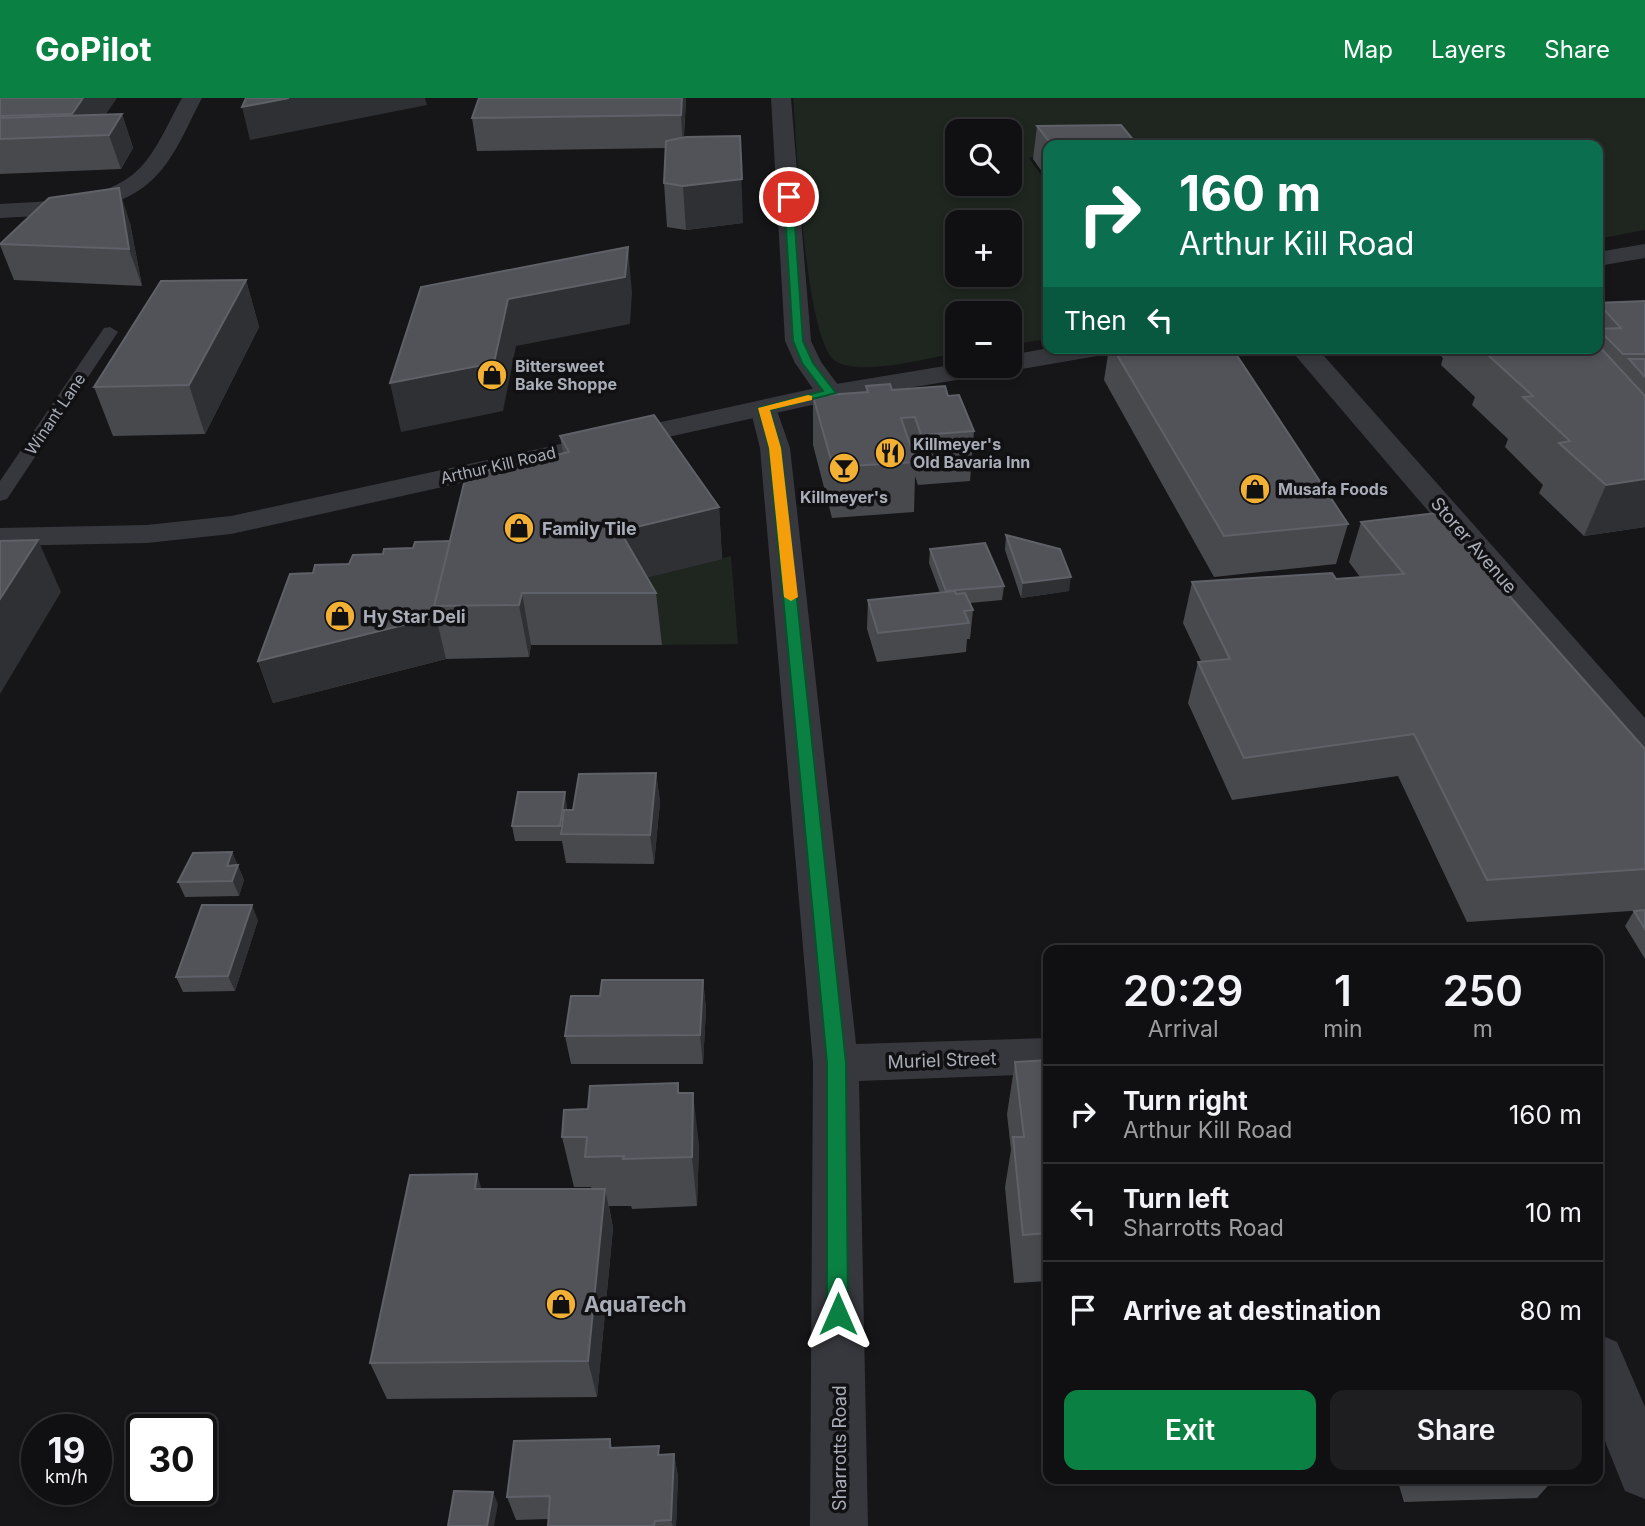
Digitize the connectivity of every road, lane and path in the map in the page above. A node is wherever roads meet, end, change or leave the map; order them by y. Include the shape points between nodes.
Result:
1 (192, 98) edge
2 (781, 98) edge
3 (0, 211) edge
4 (1645, 251) edge
5 (1603, 258) edge
6 (110, 332) dead end
7 (1062, 354) edge
8 (1307, 354) edge
9 (1022, 361) edge
10 (945, 374) edge
11 (830, 393) junction
12 (764, 408) junction
13 (0, 495) edge
14 (0, 537) edge
15 (1645, 741) edge
16 (1043, 1056) edge
17 (836, 1063) junction
18 (1603, 1372) edge
19 (1645, 1471) edge
20 (839, 1526) edge

1 - 3 street via 138,182 92,200
2 - 11 street via 798,341
4 - 5 street
6 - 13 lane, Winant Lane
7 - 9 street
8 - 15 street, Storer Avenue
10 - 11 street, Arthur Kill Road
11 - 12 street, Arthur Kill Road
12 - 14 street, Arthur Kill Road via 231,525 146,534
12 - 17 street, Sharrotts Road via 775,448
16 - 17 street, Muriel Street
17 - 20 street, Sharrotts Road
18 - 19 street

